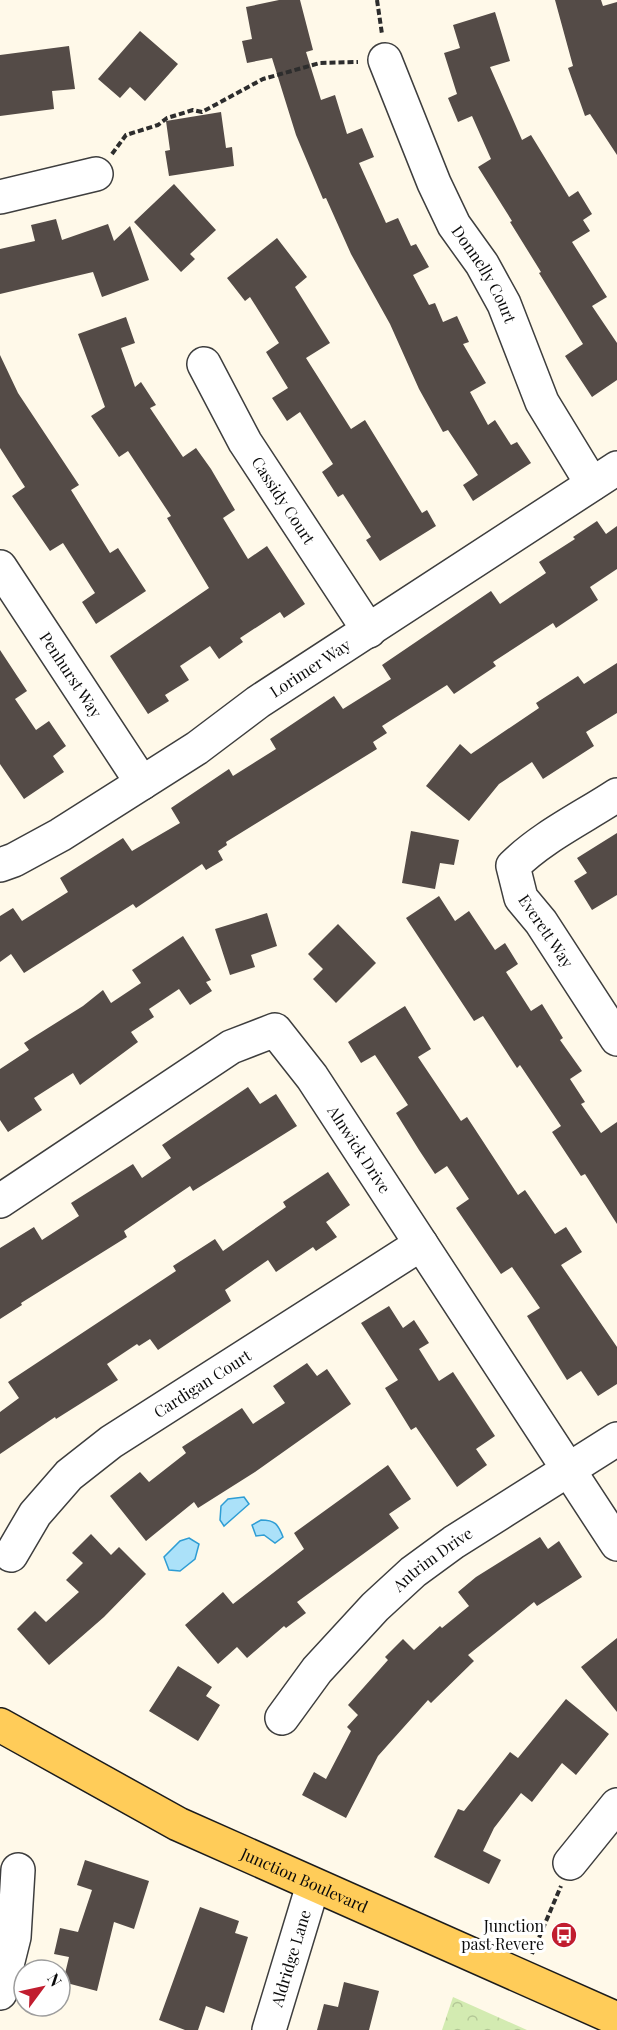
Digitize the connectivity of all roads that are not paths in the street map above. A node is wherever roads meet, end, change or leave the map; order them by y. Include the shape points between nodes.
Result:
1 (385, 60) road end
2 (96, 174) road end
3 (0, 197) edge
4 (204, 364) dead end
5 (605, 476) edge
6 (0, 567) edge
7 (369, 631) junction
8 (142, 783) junction
9 (617, 795) edge
10 (0, 865) edge
11 (617, 1039) edge
12 (0, 1201) edge
13 (421, 1244) junction
14 (617, 1439) edge
15 (569, 1470) junction
16 (617, 1544) edge
17 (10, 1555) dead end
18 (282, 1718) dead end
19 (0, 1725) edge
20 (617, 1805) edge
21 (570, 1863) road end
22 (18, 1870) dead end
23 (313, 1885) junction
24 (0, 1993) edge
25 (617, 2019) edge
26 (269, 2030) edge

1 - 5 street, Donnelly Court via 434,183 454,225 504,304 542,402
2 - 3 street
4 - 7 street, Cassidy Court via 245,442
5 - 7 street, Lorimer Way
6 - 8 street, Penhurst Way
7 - 8 street, Lorimer Way
8 - 10 street, Lorimer Way via 60,836
9 - 11 street, Everett Way via 532,847 513,866 521,898 541,922
12 - 13 street, Alnwick Drive via 231,1047 275,1030 312,1077
13 - 15 street, Alnwick Drive
13 - 17 street, Cardigan Court via 111,1442 69,1475 35,1514
14 - 15 street, Antrim Drive
15 - 16 street, Alnwick Drive
15 - 18 street, Antrim Drive via 413,1572 317,1670
19 - 23 main road, Junction Boulevard via 178,1824
20 - 21 street
22 - 24 street via 14,1937
23 - 25 main road, Junction Boulevard
23 - 26 street, Aldridge Lane

